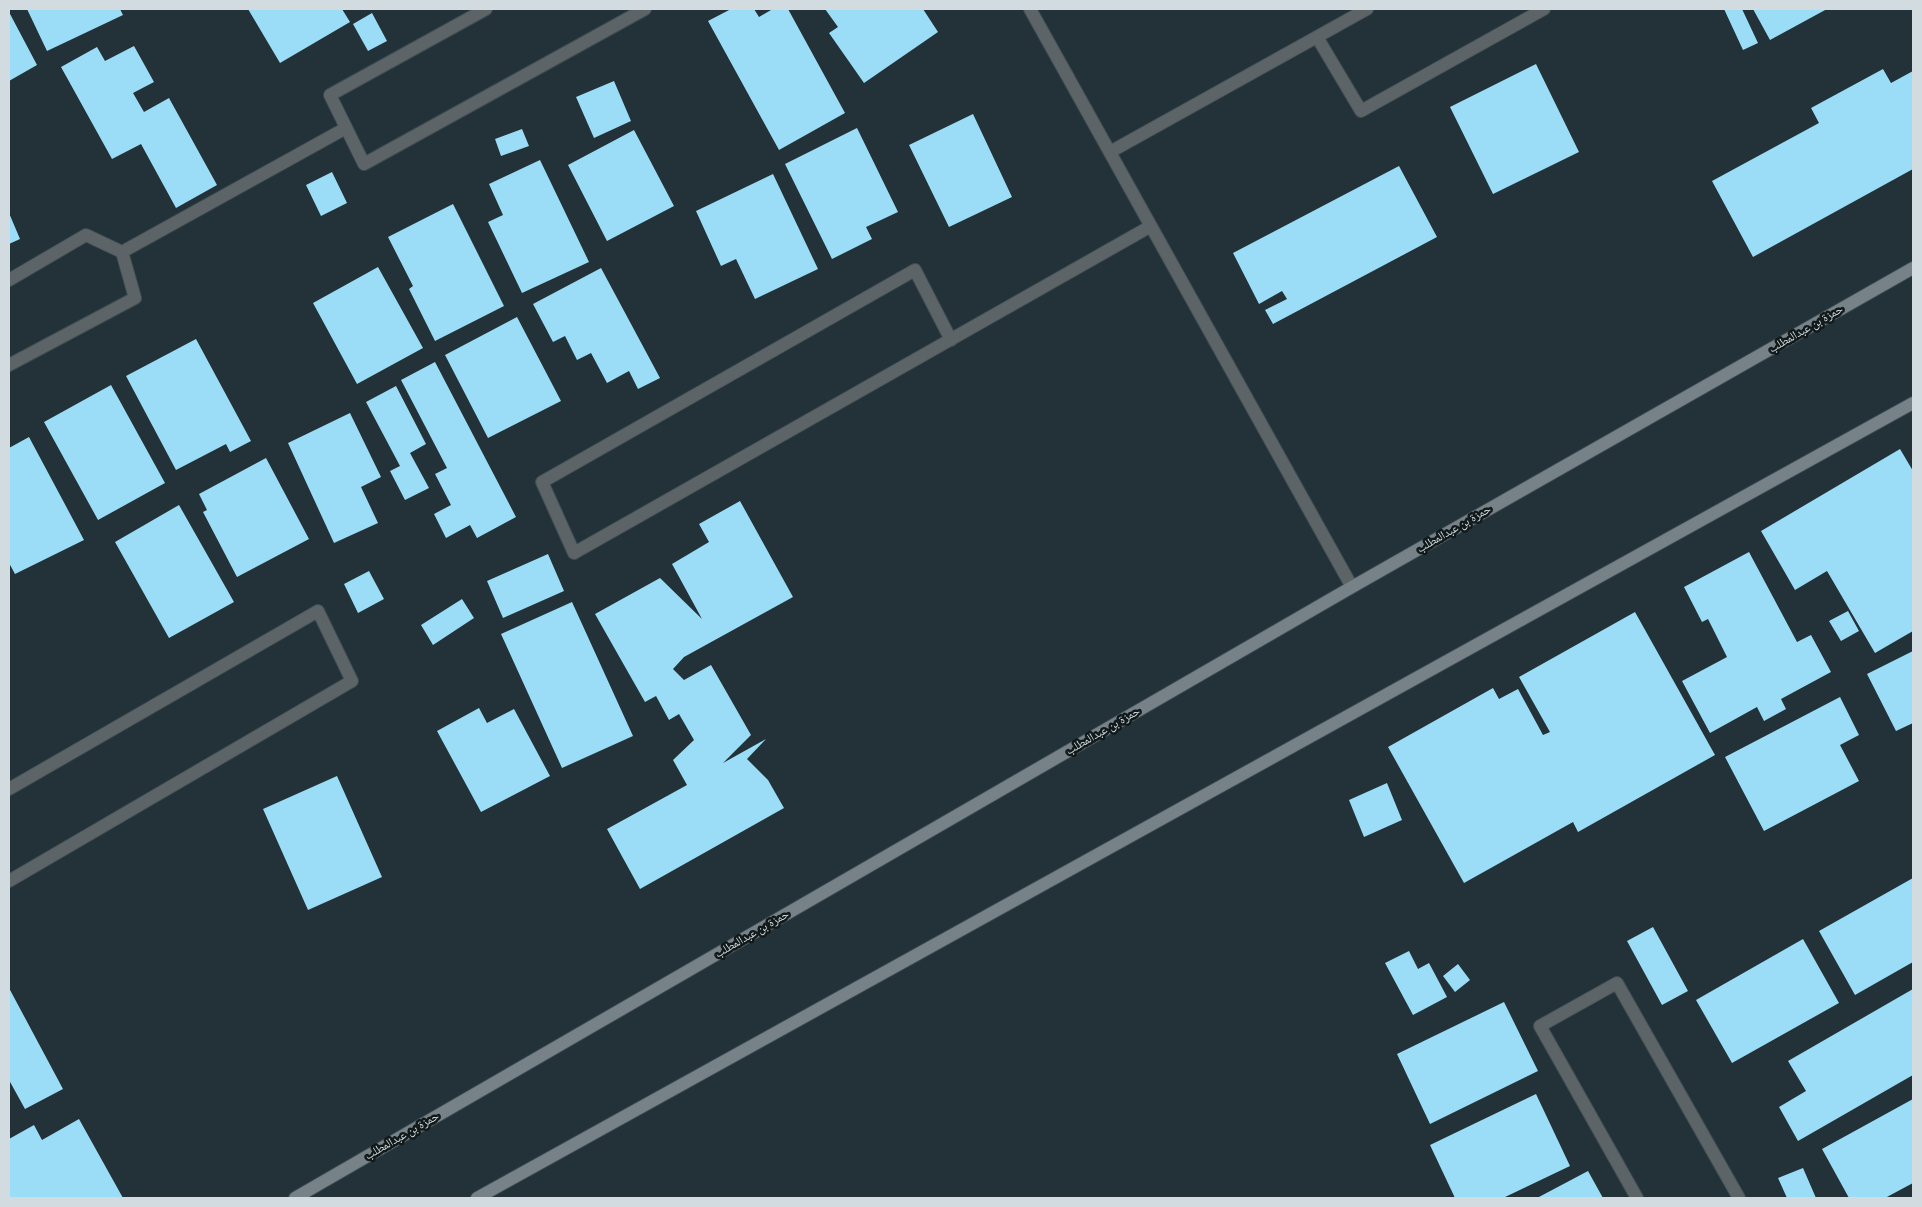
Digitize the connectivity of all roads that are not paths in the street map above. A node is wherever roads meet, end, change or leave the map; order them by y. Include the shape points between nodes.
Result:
1 (486, 9) edge
2 (645, 9) edge
3 (1030, 9) edge
4 (1367, 9) edge
5 (1544, 9) edge
6 (1317, 36) junction
7 (346, 128) junction
8 (1110, 152) junction
9 (1152, 226) junction
10 (122, 252) junction
11 (1913, 268) edge
12 (9, 280) edge
13 (950, 340) junction
14 (9, 365) edge
15 (1913, 403) edge
16 (1352, 587) junction
17 (9, 789) edge
18 (9, 881) edge
19 (295, 1198) edge
20 (477, 1198) edge
21 (1637, 1198) edge
22 (1739, 1198) edge

1 - 7 street via 330,95
2 - 7 street via 364,164
3 - 8 street
4 - 6 street
5 - 6 street via 1360,111
6 - 8 street
7 - 10 street
8 - 9 street
9 - 13 street
9 - 16 street
10 - 12 street via 86,235
10 - 14 street via 135,298
11 - 16 street, حمزة بن عبدالمطلب
13 - 13 street via 574,553 542,482 915,270
15 - 20 street
16 - 19 street, حمزة بن عبدالمطلب
17 - 18 street via 318,611 352,681
21 - 22 street via 1540,1026 1617,984

